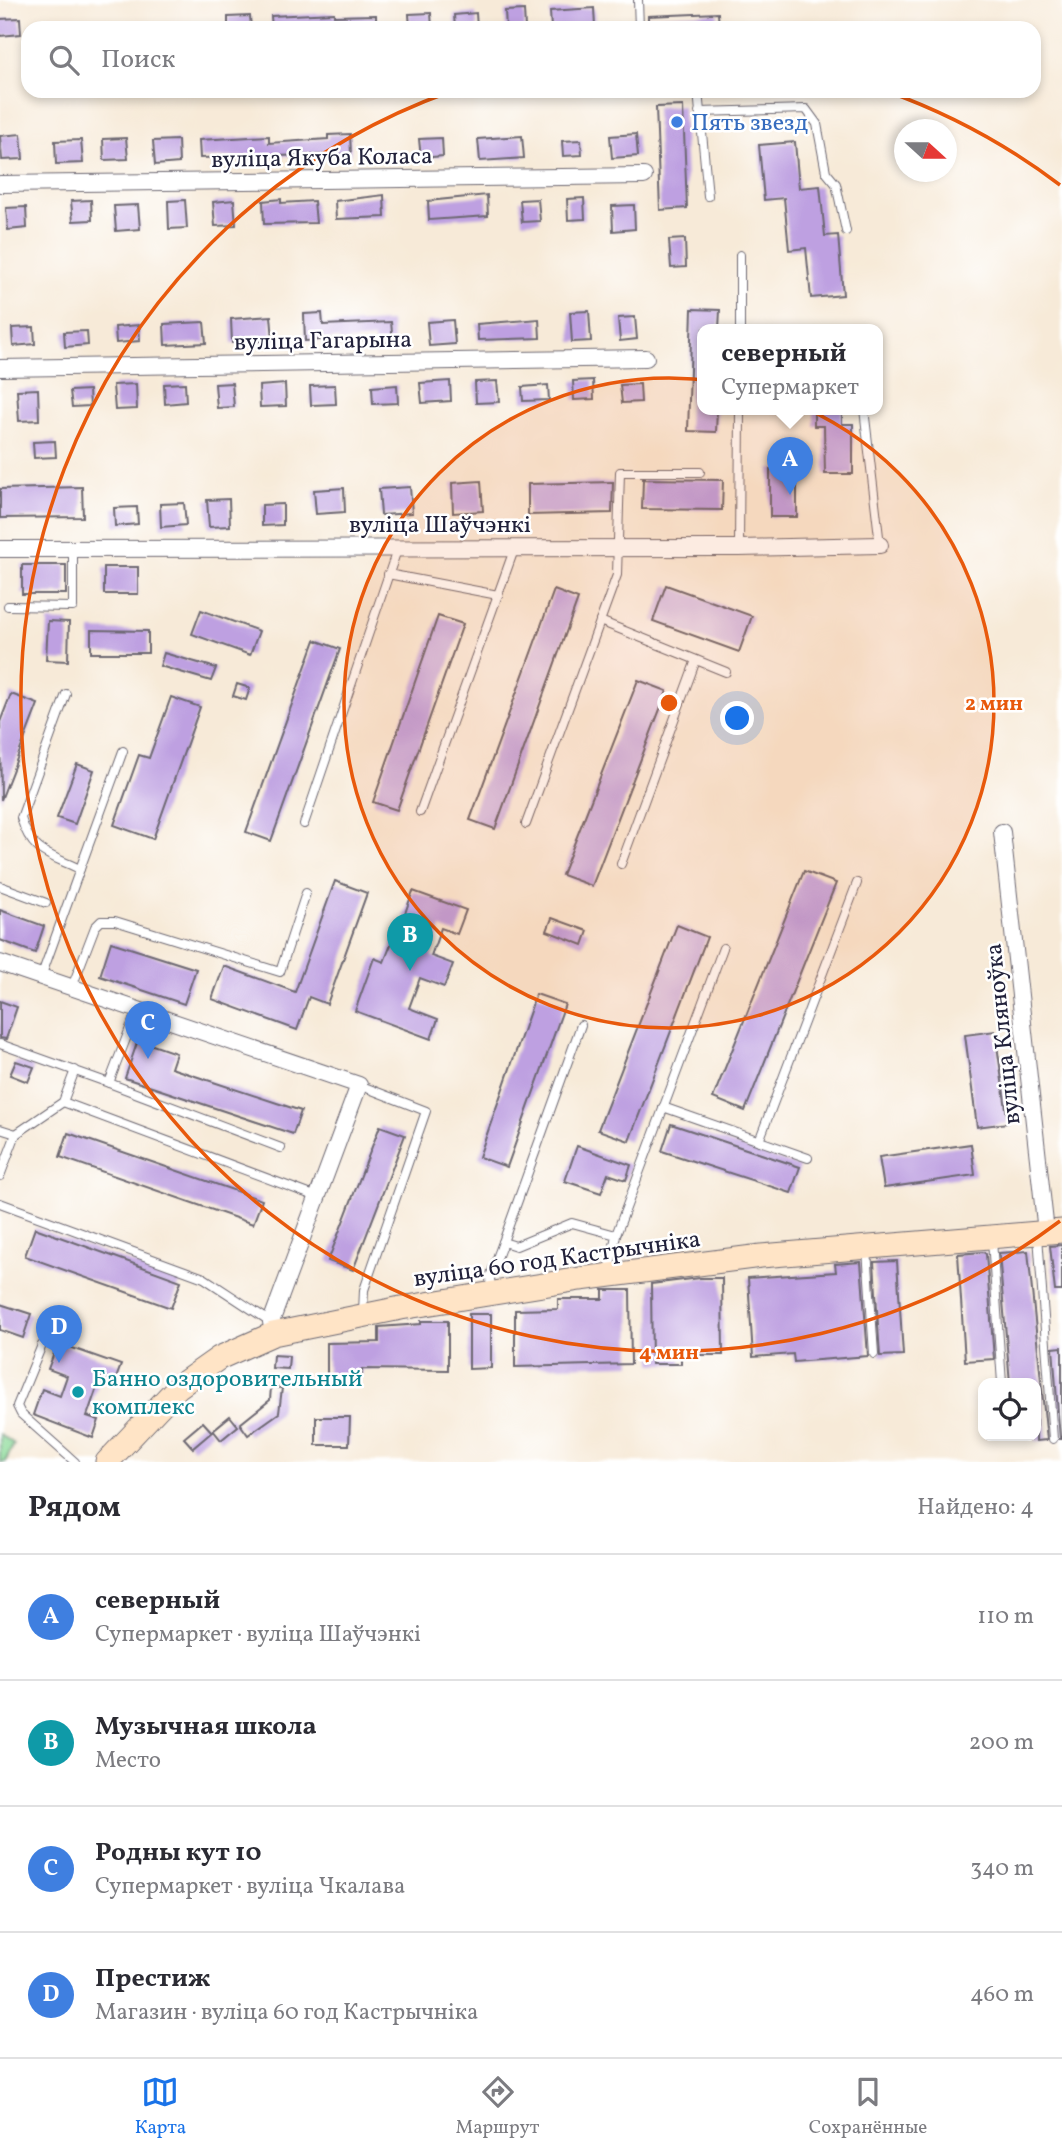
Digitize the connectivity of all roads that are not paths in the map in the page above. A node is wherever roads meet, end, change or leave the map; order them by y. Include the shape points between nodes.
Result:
1 (638, 0) edge
2 (639, 21) edge
3 (698, 98) edge
4 (699, 112) junction
5 (644, 176) dead end
6 (0, 184) edge
7 (708, 196) dead end
8 (846, 231) dead end
9 (740, 255) dead end
10 (740, 324) edge
11 (646, 358) dead end
12 (0, 368) edge
13 (740, 415) edge
14 (865, 415) edge
15 (700, 472) dead end
16 (880, 545) joint
17 (398, 547) junction
18 (515, 547) junction
19 (739, 548) junction
20 (0, 549) edge
21 (73, 549) junction
22 (617, 549) junction
23 (388, 574) junction
24 (498, 595) junction
25 (8, 606) dead end
26 (600, 621) junction
27 (696, 660) junction
28 (726, 672) dead end
29 (66, 694) dead end
30 (123, 751) dead end
31 (420, 812) dead end
32 (304, 824) dead end
33 (526, 824) dead end
34 (1002, 832) dead end
35 (621, 864) dead end
36 (80, 869) junction
37 (857, 883) dead end
38 (0, 886) edge
39 (306, 893) dead end
40 (46, 903) dead end
41 (723, 948) dead end
42 (0, 963) edge
43 (41, 977) junction
44 (72, 988) junction
45 (136, 1010) junction
46 (581, 1025) dead end
47 (0, 1044) edge
48 (75, 1070) junction
49 (109, 1083) junction
50 (359, 1085) junction
51 (63, 1102) junction
52 (663, 1107) junction
53 (0, 1129) edge
54 (16, 1135) junction
55 (759, 1141) junction
56 (281, 1148) dead end
57 (807, 1158) dead end
58 (0, 1176) edge
59 (317, 1197) junction
60 (0, 1203) edge
61 (1049, 1232) edge
62 (616, 1235) junction
63 (991, 1237) junction
64 (503, 1242) junction
65 (867, 1246) junction
66 (608, 1275) junction
67 (491, 1293) junction
68 (364, 1315) junction
69 (272, 1328) junction
70 (42, 1345) dead end
71 (874, 1354) dead end
72 (1002, 1378) edge
73 (1053, 1439) dead end
74 (75, 1462) edge
75 (107, 1462) edge

1 - 2 lane
3 - 4 lane
4 - 7 lane
4 - 8 lane via 806,109 817,124 826,172 836,184
5 - 6 street, вуліца Якуба Коласа
9 - 10 lane
11 - 12 street, вуліца Гагарына
13 - 19 lane
14 - 16 lane
15 - 22 lane via 620,472
16 - 19 street, вуліца Шаўчэнкі
17 - 18 street, вуліца Шаўчэнкі
17 - 21 street, вуліца Шаўчэнкі
17 - 23 lane
18 - 22 street, вуліца Шаўчэнкі
18 - 24 lane
19 - 22 street, вуліца Шаўчэнкі
20 - 21 street, вуліца Шаўчэнкі
21 - 25 lane via 73,607
22 - 26 lane via 617,575
23 - 24 lane
23 - 32 lane
24 - 31 lane
26 - 27 lane
26 - 33 lane
27 - 28 lane
27 - 35 lane
29 - 36 lane via 21,818 26,837 37,849
30 - 36 lane
34 - 61 street, вуліца Кляноўка
36 - 43 lane
37 - 55 lane
38 - 40 lane
39 - 44 lane via 280,972 115,921 101,921
41 - 52 lane
42 - 43 street
43 - 44 street
44 - 45 street
45 - 49 lane
45 - 50 street
46 - 64 lane
47 - 48 lane
48 - 49 lane
48 - 51 lane
49 - 56 lane
50 - 59 street
50 - 68 lane via 426,1111 364,1290
51 - 54 lane
51 - 59 lane
52 - 55 lane
52 - 62 lane
53 - 54 lane
54 - 58 lane
55 - 57 lane
59 - 69 street
60 - 69 lane via 204,1278
61 - 63 street, вуліца 60 год Кастрычніка
61 - 73 lane
62 - 64 lane via 572,1223 516,1246
62 - 66 lane
63 - 65 street, вуліца 60 год Кастрычніка
63 - 72 lane
64 - 67 lane via 491,1277
65 - 66 street, вуліца 60 год Кастрычніка
65 - 71 lane
66 - 67 street, вуліца 60 год Кастрычніка
67 - 68 street, вуліца 60 год Кастрычніка
68 - 69 street, вуліца 60 год Кастрычніка
69 - 75 street, вуліца 60 год Кастрычніка via 178,1387
70 - 74 lane via 17,1406

